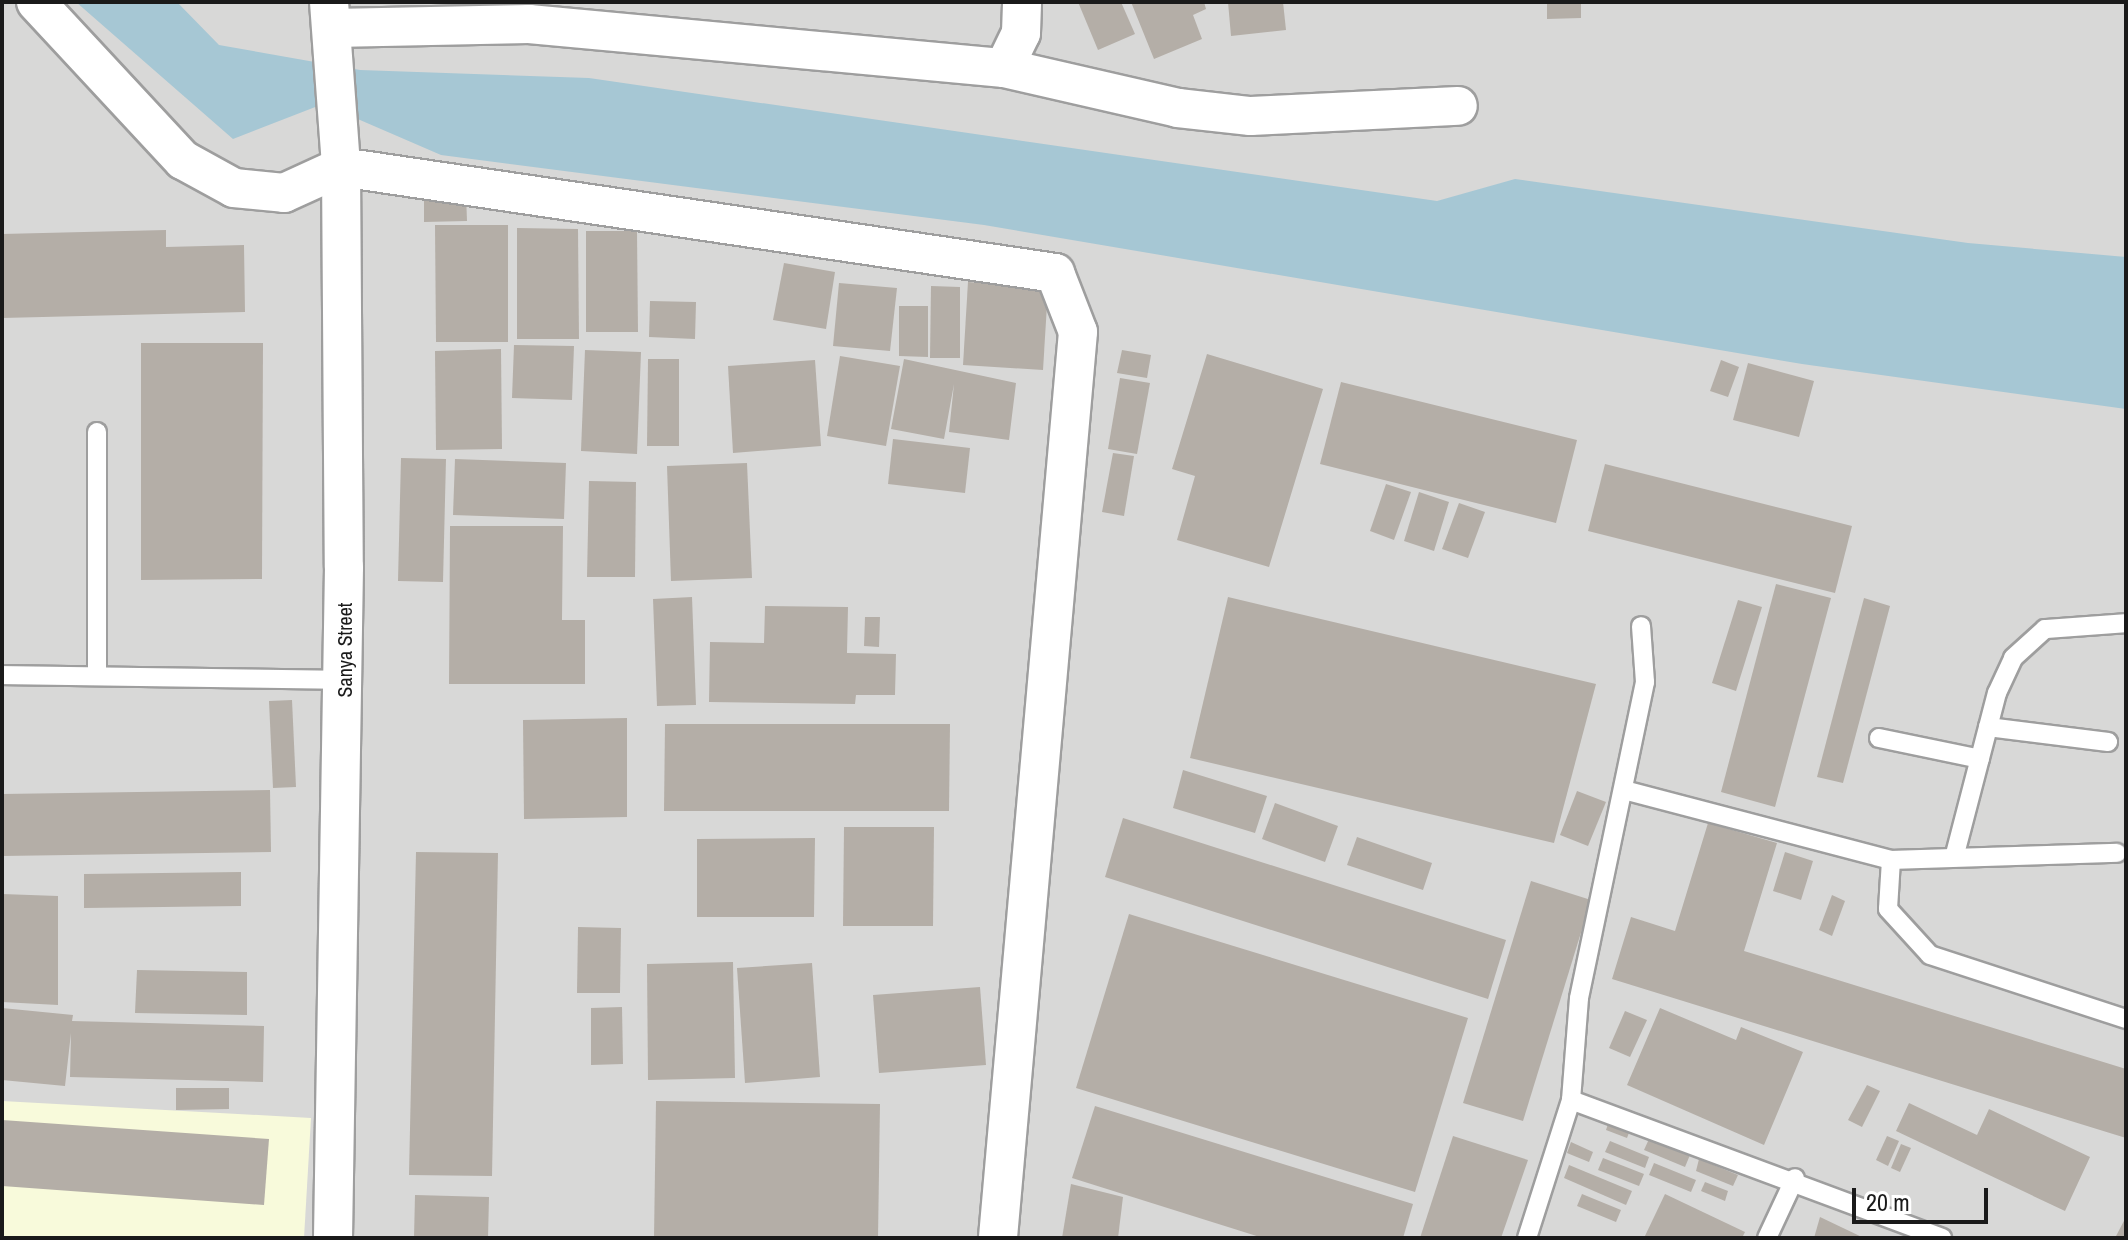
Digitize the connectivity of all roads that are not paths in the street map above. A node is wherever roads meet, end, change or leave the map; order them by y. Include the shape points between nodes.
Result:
1 (36, 2) edge
2 (1022, 2) edge
3 (333, 31) edge
4 (1004, 68) junction
5 (1458, 106) dead end
6 (341, 167) junction
7 (97, 432) dead end
8 (2126, 623) edge
9 (1641, 626) dead end
10 (2, 675) edge
11 (97, 676) junction
12 (344, 680) junction
13 (1988, 727) junction
14 (1879, 738) dead end
15 (2108, 742) dead end
16 (1980, 759) junction
17 (1624, 790) junction
18 (2117, 853) dead end
19 (1955, 854) junction
20 (1891, 860) junction
21 (2126, 1019) edge
22 (1571, 1100) junction
23 (1795, 1178) junction
24 (333, 1238) edge
25 (998, 1238) edge
26 (1527, 1238) edge
27 (1767, 1238) edge
28 (1942, 1238) edge

1 - 6 street via 183,160 234,188 284,193
2 - 4 street via 1021,33
3 - 4 street via 529,24
3 - 6 street, Sanya Street via 333,126
4 - 5 street via 1178,108 1251,116
6 - 12 street, Sanya Street
6 - 25 street via 1055,273 1078,332
7 - 11 lane
8 - 13 lane via 2045,629 2013,658
9 - 17 lane via 1645,682
10 - 11 lane
11 - 12 lane
12 - 24 street, Sanya Street
13 - 15 lane
13 - 16 lane
14 - 16 lane
16 - 19 lane
17 - 20 lane
17 - 22 lane via 1579,998
18 - 19 lane
19 - 20 lane
20 - 21 lane via 1888,909 1930,955
22 - 23 lane
22 - 26 lane
23 - 27 lane
23 - 28 lane

